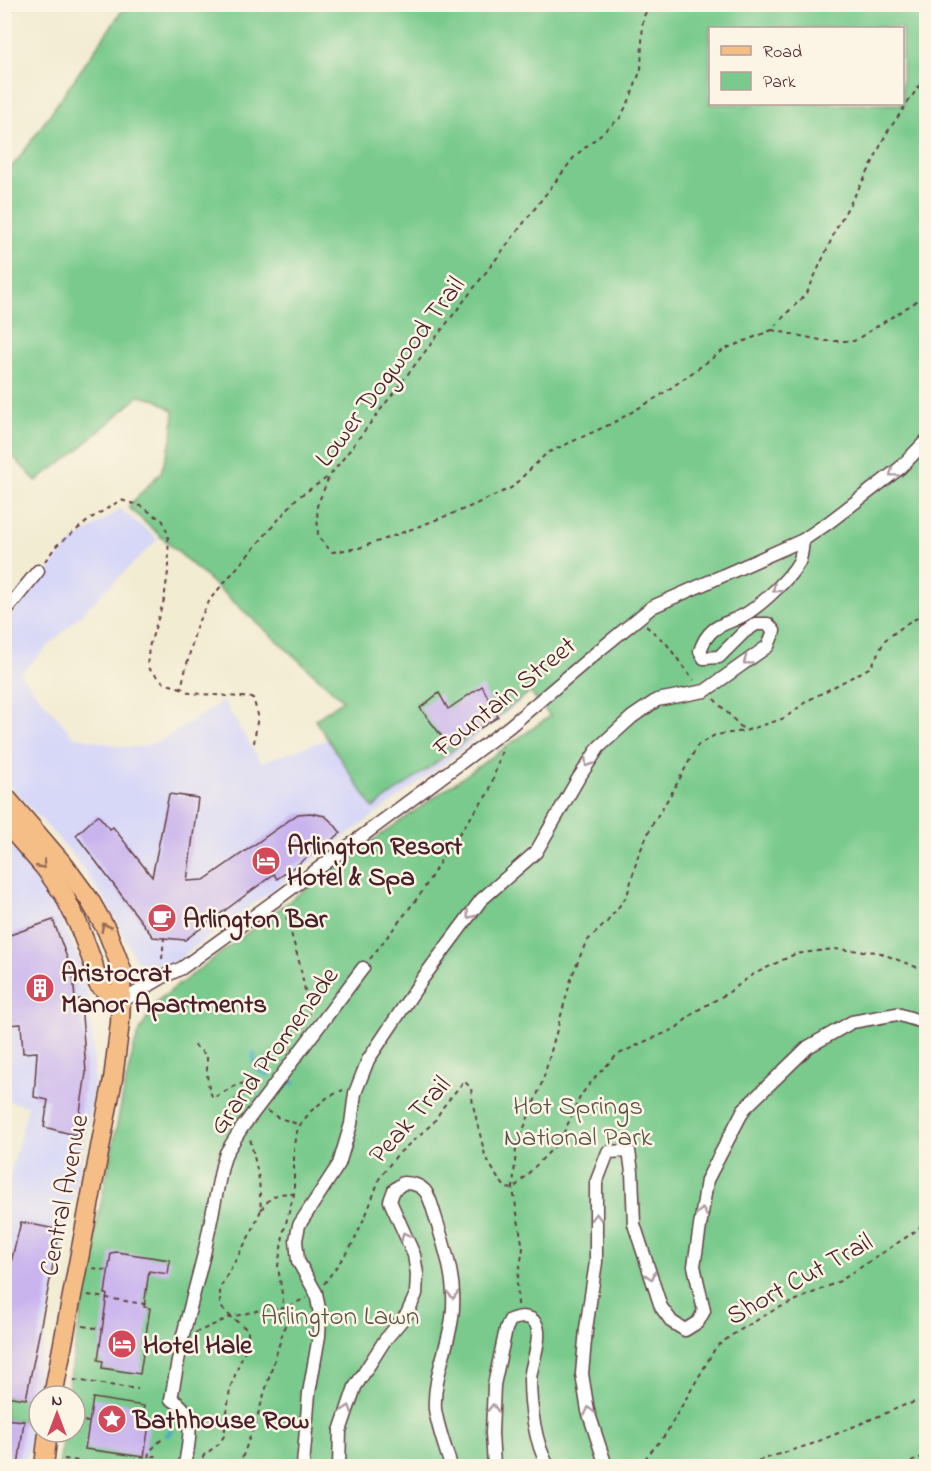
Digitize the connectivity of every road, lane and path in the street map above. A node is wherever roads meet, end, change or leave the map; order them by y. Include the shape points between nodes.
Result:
1 (8, 4) edge
2 (650, 4) edge
3 (4, 11) edge
4 (927, 76) edge
5 (927, 292) edge
6 (772, 330) junction
7 (927, 441) edge
8 (329, 477) junction
9 (803, 540) junction
10 (38, 571) joint
11 (4, 613) edge
12 (927, 614) edge
13 (637, 618) junction
14 (181, 688) junction
15 (705, 691) junction
16 (509, 727) junction
17 (745, 730) junction
18 (254, 743) dead end
19 (4, 795) edge
20 (4, 821) edge
21 (280, 897) junction
22 (164, 938) dead end
23 (162, 959) dead end
24 (363, 968) joint
25 (927, 971) edge
26 (119, 1003) junction
27 (927, 1023) edge
28 (307, 1043) junction
29 (194, 1045) dead end
30 (356, 1093) junction
31 (258, 1106) junction
32 (300, 1125) junction
33 (241, 1129) junction
34 (226, 1153) junction
35 (513, 1189) junction
36 (294, 1194) junction
37 (261, 1210) junction
38 (927, 1221) edge
39 (93, 1268) dead end
40 (109, 1271) dead end
41 (316, 1293) junction
42 (88, 1295) dead end
43 (150, 1305) dead end
44 (285, 1308) junction
45 (231, 1317) junction
46 (518, 1317) junction
47 (83, 1326) dead end
48 (102, 1329) dead end
49 (182, 1339) junction
50 (74, 1380) dead end
51 (55, 1384) edge
52 (138, 1389) dead end
53 (927, 1399) edge
54 (162, 1439) dead end
55 (47, 1444) edge
56 (927, 1455) edge
57 (64, 1459) dead end
58 (199, 1466) edge
59 (44, 1467) edge
60 (117, 1467) edge
61 (147, 1467) edge
62 (152, 1467) edge
63 (157, 1467) edge
64 (184, 1467) edge
65 (239, 1467) edge
66 (303, 1467) edge
67 (339, 1467) edge
68 (451, 1467) edge
69 (494, 1467) edge
70 (548, 1467) edge
71 (606, 1467) edge
72 (639, 1467) edge
73 (741, 1467) edge
74 (903, 1467) edge

1 - 3 street
2 - 8 path, Lower Dogwood Trail via 643,18 641,69 620,117 575,156
4 - 6 path, Lower Dogwood Trail via 886,134 807,293
5 - 6 path via 854,341 825,341
6 - 8 path, Lower Dogwood Trail via 725,349 613,423 547,453 511,488 359,548 332,552 318,537 317,507
7 -> 9 street, Fountain Street via 900,468
8 - 14 path via 297,498 211,598 197,624
9 - 13 street, Fountain Street via 652,607
9 -> 15 street via 800,561 781,585 748,613 719,625 704,640 700,651 704,658 719,657 756,624 768,624 774,632 768,646
10 - 11 street
10 - 14 path via 57,544 122,500 141,506 163,521 168,535 169,565 147,667 164,683
12 - 17 path via 885,640 871,667 807,701 785,718
13 - 15 path via 666,643
13 - 16 street, Fountain Street
14 - 18 path via 190,693 253,698 258,715
15 - 17 path
15 -> 30 street via 657,700 599,747 536,852 481,900 423,978 368,1060
16 - 21 street, Fountain Street
16 - 24 path, Grand Promenade via 489,792 422,892
17 - 35 path via 715,735 698,745 652,825 627,896 586,942 572,976 543,1080 516,1148
26 -> 19 main road, Central Avenue via 122,970 107,931 64,865
20 -> 26 main road via 64,895 98,984
21 - 26 street, Fountain Street via 182,968
21 - 28 path via 309,1011
22 - 23 path
24 - 28 street, Grand Promenade
25 - 35 path via 878,952 833,949 795,954 752,975 675,1029 617,1055 581,1095 560,1141
26 - 51 main road, Central Avenue via 113,1079
71 -> 27 street via 588,1411 582,1374 596,1262 596,1183 609,1152 629,1151 634,1224 661,1307 672,1322 685,1330 698,1322 704,1311 694,1266 707,1180 744,1109 808,1047 852,1022 897,1014
28 - 31 street, Grand Promenade
29 - 34 path via 207,1056 207,1080 213,1098 235,1086 253,1083 227,1109 223,1125
30 - 32 path via 343,1090 328,1097
30 - 41 street via 339,1164 299,1225 298,1261
31 - 32 path
31 - 33 street, Grand Promenade
32 - 36 path via 294,1144
33 - 34 street, Grand Promenade
33 - 37 path via 251,1139
34 - 49 street, Grand Promenade
35 - 41 path, Peak Trail via 506,1188 485,1155 471,1088 464,1081 434,1122 397,1155 380,1178 352,1245
35 - 46 path via 523,1249 517,1282
36 - 37 path via 277,1194
36 - 44 path via 278,1266
37 - 45 path via 220,1288 220,1306
38 - 72 path, Short Cut Trail via 840,1281 774,1310 716,1347 665,1435
39 - 40 path
41 - 44 path, Peak Trail
41 - 66 street via 319,1336
42 - 43 path
44 - 45 path, Peak Trail
44 - 65 path via 280,1341
45 - 49 path, Peak Trail
45 - 58 path via 248,1330 249,1342 230,1388 224,1436 204,1455
69 -> 46 street via 494,1385 506,1329 510,1320
46 - 70 street via 528,1317 536,1323 539,1333 530,1377 532,1412
47 - 48 path
49 - 64 street, Grand Promenade via 171,1399 182,1406 189,1420
50 - 52 path
53 - 73 path
54 - 61 path via 152,1448
55 - 59 main road
56 - 74 path
57 - 60 path
62 - 63 path via 153,1456 158,1456
67 -> 68 street via 340,1431 355,1387 416,1294 414,1255 390,1201 394,1190 403,1183 415,1183 426,1190 449,1265 452,1320 436,1385 435,1410

